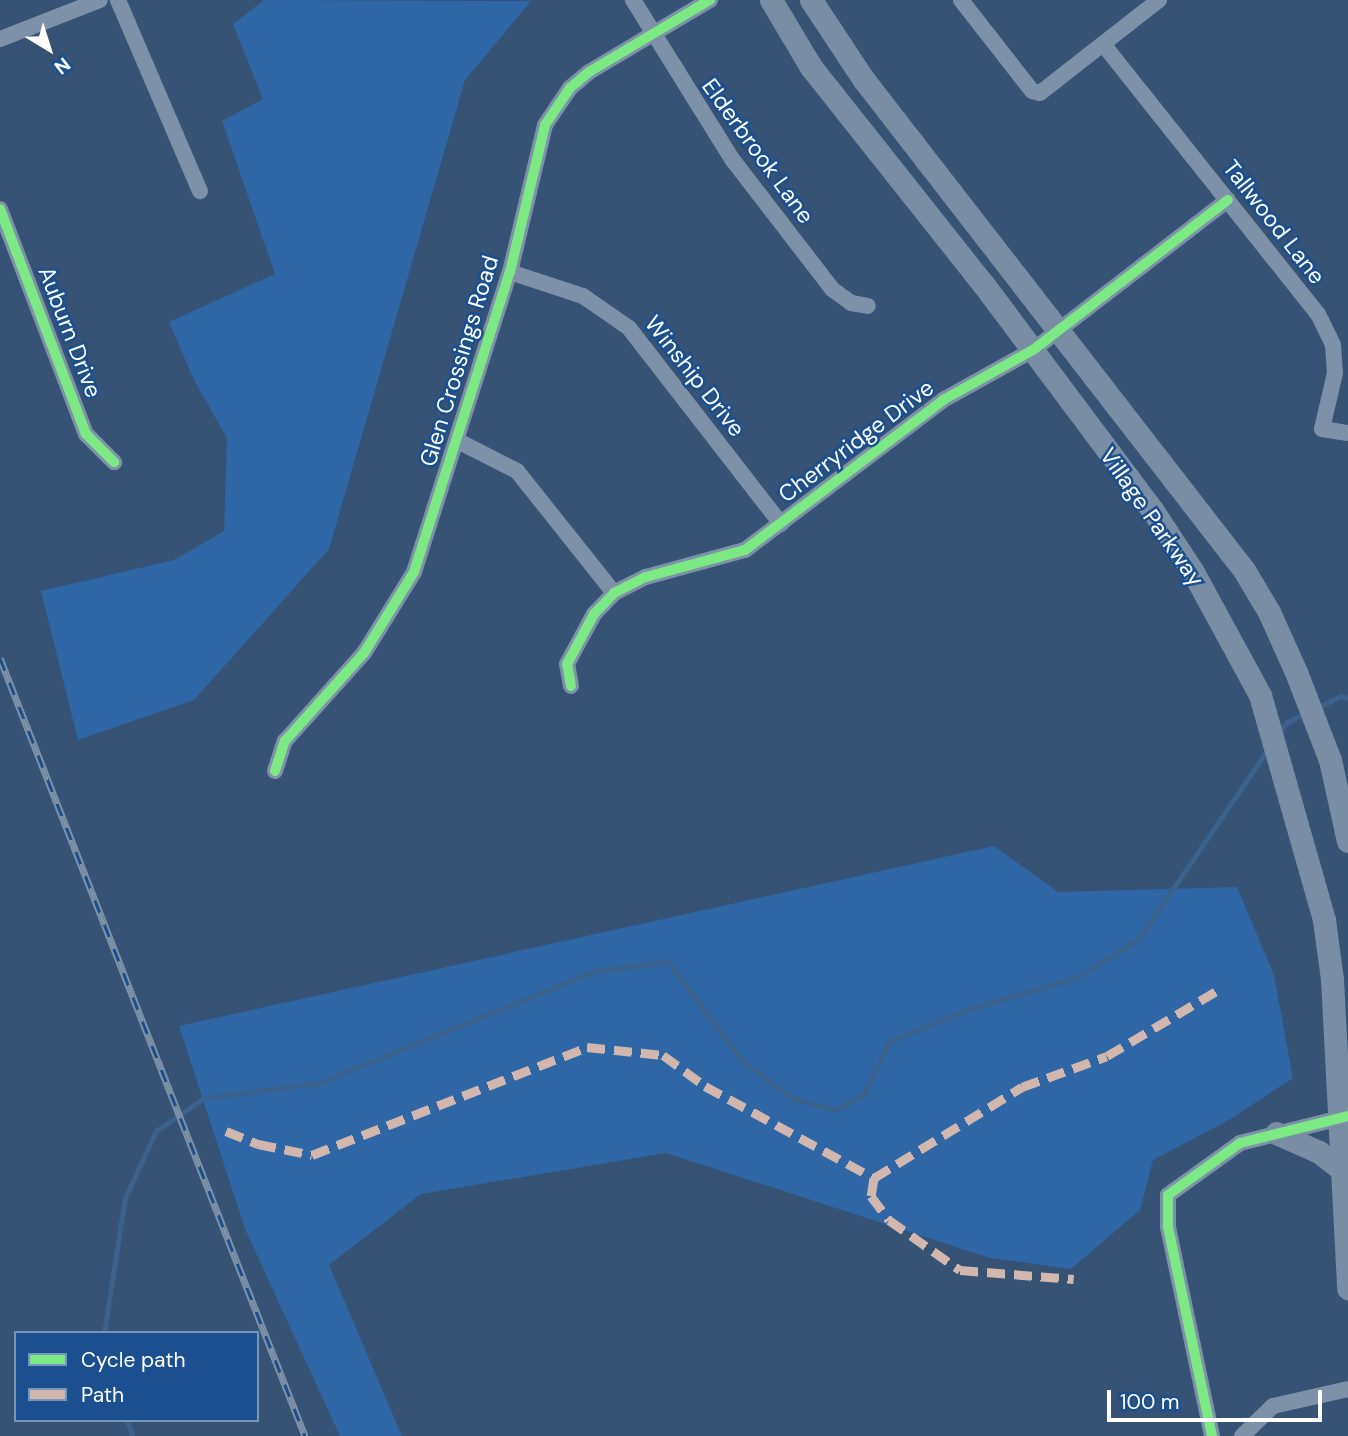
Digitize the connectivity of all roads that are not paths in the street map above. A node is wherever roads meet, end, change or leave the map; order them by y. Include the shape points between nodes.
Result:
1 (100, 0) edge
2 (118, 0) edge
3 (633, 0) edge
4 (710, 0) edge
5 (771, 0) edge
6 (811, 0) edge
7 (961, 0) edge
8 (1159, 0) edge
9 (652, 35) junction
10 (0, 38) edge
11 (1103, 44) junction
12 (200, 191) dead end
13 (1228, 200) junction
14 (0, 208) edge
15 (510, 272) junction
16 (868, 306) dead end
17 (1061, 329) junction
18 (1033, 350) junction
19 (1348, 433) edge
20 (458, 441) junction
21 (114, 462) dead end
22 (781, 524) junction
23 (614, 593) junction
24 (571, 686) dead end
25 (275, 771) dead end
26 (1348, 839) edge
27 (1343, 1118) edge
28 (1276, 1133) junction
29 (1341, 1169) junction
30 (1348, 1289) edge
31 (1348, 1388) edge
32 (1212, 1436) edge
33 (1242, 1436) edge

1 - 10 street
2 - 12 street
3 - 9 street, Elderbrook Lane
4 - 9 street, Glen Crossings Road
5 - 18 main road, Village Parkway via 811,67
6 - 17 main road, Village Parkway via 864,80
7 - 11 street via 1032,91 1040,93
8 - 11 street
9 - 15 street, Glen Crossings Road via 589,72 570,88 550,116 537,149
9 - 16 street, Elderbrook Lane via 732,159 832,289 851,303
11 - 13 street, Tallwood Lane
13 - 17 street, Cherryridge Drive
13 - 19 street, Tallwood Lane via 1318,314 1333,345 1335,373 1322,429
14 - 21 street, Auburn Drive via 86,433
15 - 20 street, Glen Crossings Road
15 - 22 street, Winship Drive via 583,296 629,328
17 - 18 street, Cherryridge Drive
17 - 26 main road, Village Parkway via 1244,570 1296,672 1330,760
18 - 22 street, Cherryridge Drive via 943,400
18 - 27 main road, Village Parkway via 1193,572 1260,695 1311,864 1332,979
20 - 23 street via 517,471
20 - 25 street, Glen Crossings Road via 415,572 364,653 285,741
22 - 23 street, Cherryridge Drive via 736,555 646,577
23 - 24 street, Cherryridge Drive via 594,614 567,664
27 - 28 street
27 - 29 main road, Village Parkway
28 - 29 main road via 1319,1152
28 - 32 street via 1240,1143 1168,1195 1168,1227
29 - 30 main road, Village Parkway
31 - 33 street via 1273,1406

